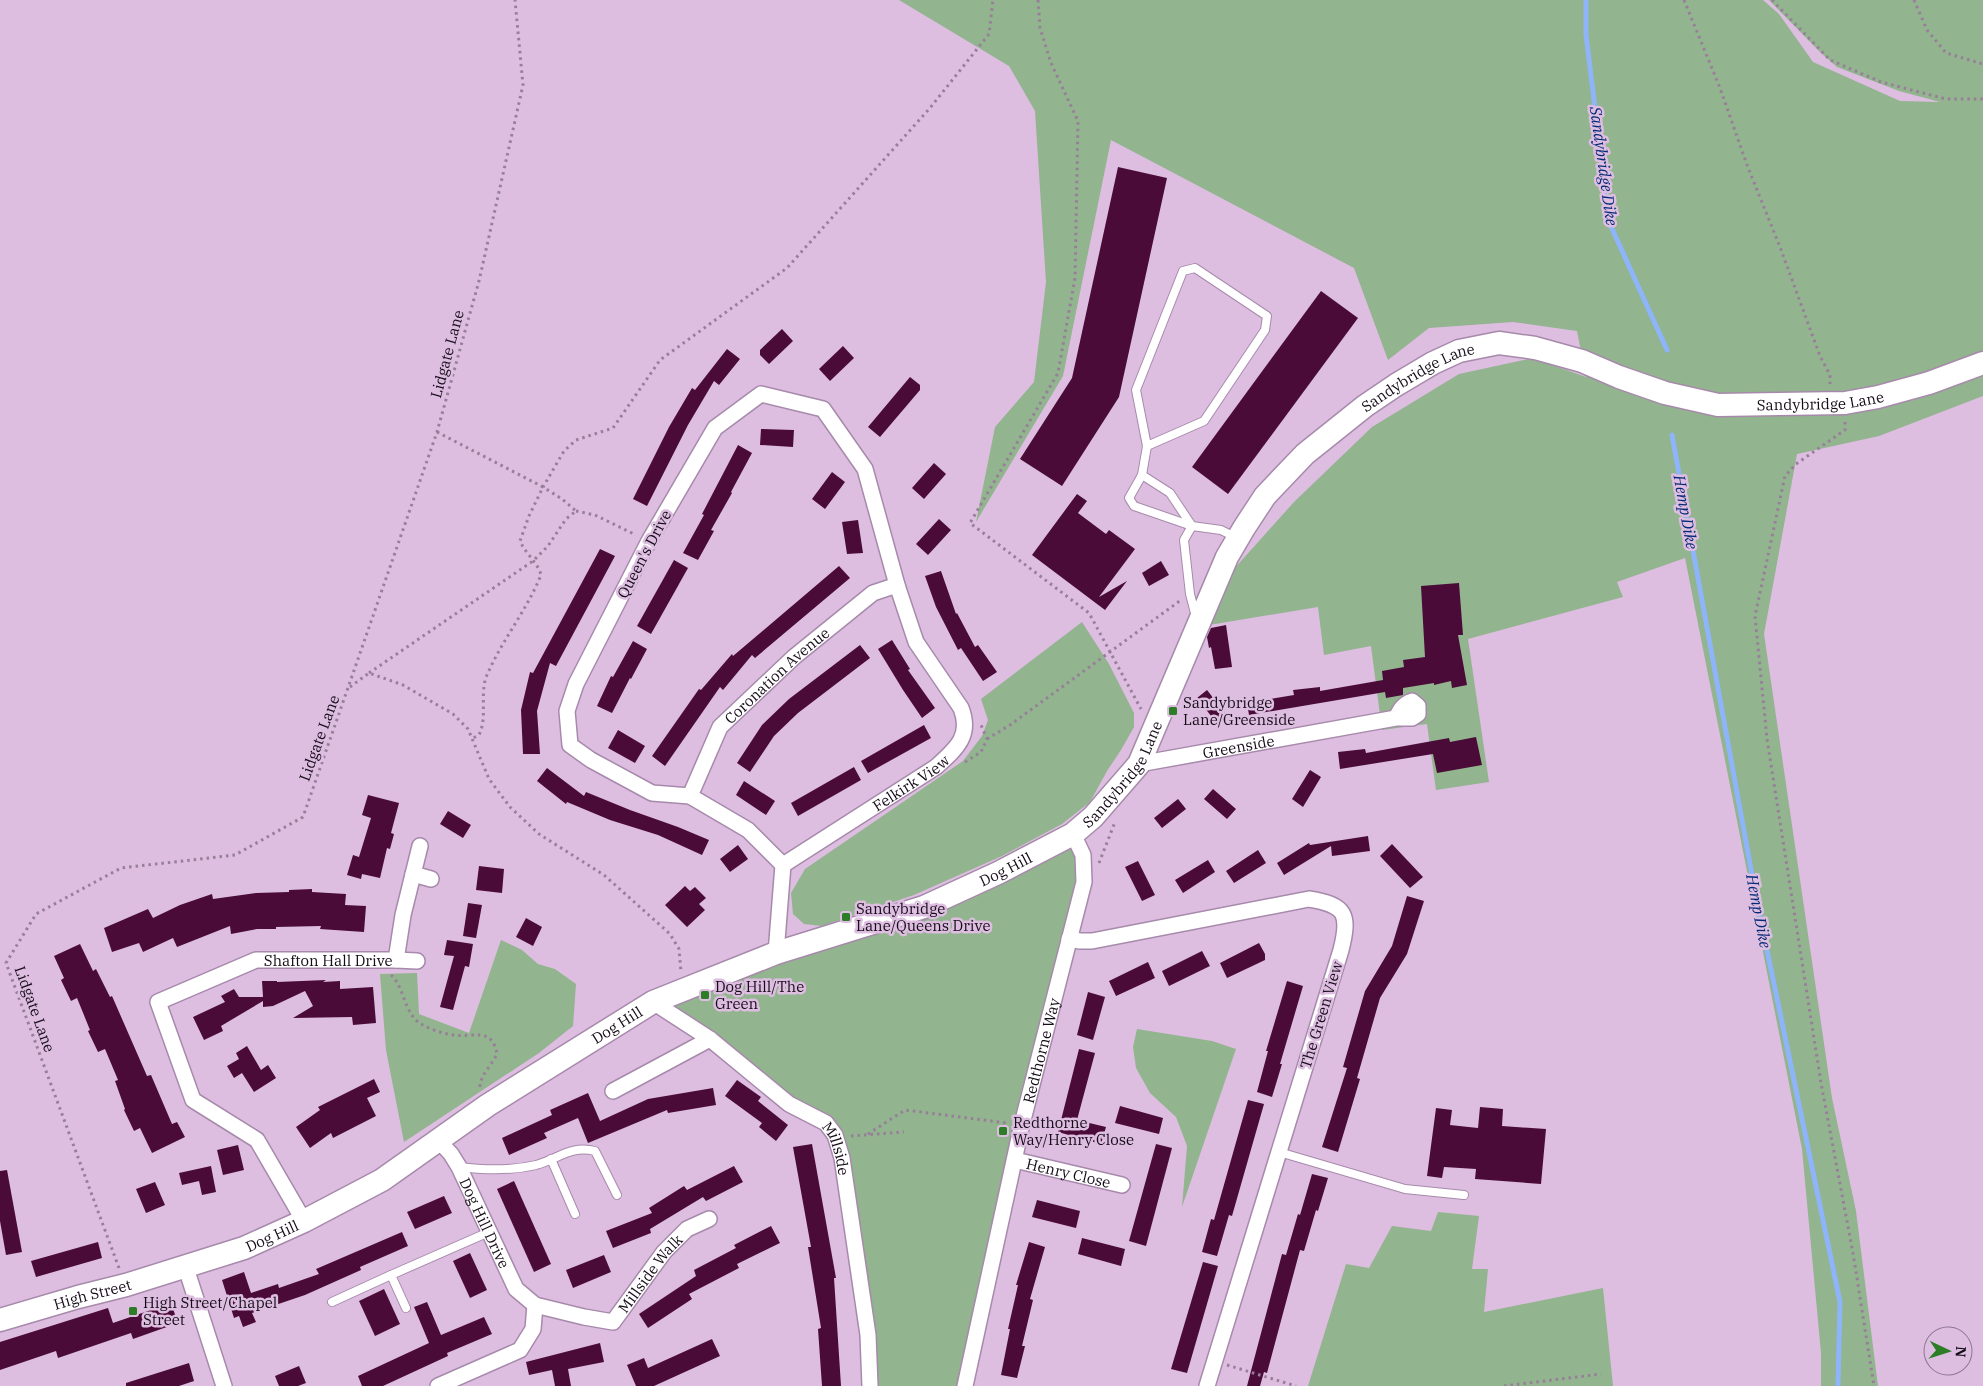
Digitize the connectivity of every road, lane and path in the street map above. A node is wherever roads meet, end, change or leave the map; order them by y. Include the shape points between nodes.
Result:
1 (515, 0) edge
2 (993, 0) edge
3 (1038, 0) edge
4 (1684, 0) edge
5 (1772, 0) edge
6 (1914, 0) edge
7 (1983, 64) edge
8 (1983, 99) edge
9 (1983, 363) edge
10 (1838, 404) junction
11 (437, 432) junction
12 (1147, 446) junction
13 (1142, 475) junction
14 (544, 487) junction
15 (576, 511) junction
16 (1192, 526) junction
17 (1238, 538) junction
18 (649, 541) junction
19 (532, 561) junction
20 (897, 586) junction
21 (1190, 594) junction
22 (1198, 624) junction
23 (1110, 652) junction
24 (369, 673) junction
25 (350, 687) junction
26 (1396, 718) dead end
27 (1152, 729) junction
28 (473, 738) junction
29 (987, 740) dead end
30 (1139, 764) junction
31 (690, 796) junction
32 (1117, 819) dead end
33 (1074, 834) junction
34 (420, 846) dead end
35 (783, 864) junction
36 (1098, 865) dead end
37 (413, 874) junction
38 (431, 879) dead end
39 (1069, 939) junction
40 (776, 953) junction
41 (373, 960) junction
42 (396, 960) junction
43 (417, 961) dead end
44 (682, 990) junction
45 (653, 1002) junction
46 (710, 1039) junction
47 (613, 1091) dead end
48 (488, 1105) junction
49 (1022, 1124) junction
50 (904, 1132) dead end
51 (868, 1134) junction
52 (836, 1138) junction
53 (438, 1140) junction
54 (1279, 1152) junction
55 (551, 1159) junction
56 (1015, 1160) junction
57 (459, 1167) junction
58 (1122, 1185) dead end
59 (617, 1195) dead end
60 (1464, 1195) dead end
61 (576, 1214) dead end
62 (708, 1219) dead end
63 (304, 1221) junction
64 (489, 1232) junction
65 (185, 1265) junction
66 (391, 1275) junction
67 (126, 1285) junction
68 (332, 1302) dead end
69 (535, 1305) junction
70 (406, 1308) dead end
71 (0, 1320) edge
72 (1215, 1361) junction
73 (1601, 1374) dead end
74 (224, 1386) edge
75 (438, 1386) edge
76 (870, 1386) edge
77 (964, 1386) edge
78 (1207, 1386) edge
79 (1296, 1386) edge
80 (1504, 1386) edge
81 (1874, 1386) edge

1 - 11 path, Lidgate Lane via 523,85 479,280
2 - 14 path via 989,34 930,108 788,268 660,360 613,428 576,440 564,451
3 - 23 path via 1040,28 1051,63 1078,121 1075,278 1058,373 970,523 1090,613
4 - 10 path via 1830,375
5 - 8 path via 1830,60 1881,82 1946,99
6 - 7 path via 1927,30 1946,53
9 - 10 street, Sandybridge Lane via 1929,383
10 - 17 street, Sandybridge Lane via 1718,405 1665,393 1582,361 1535,348 1499,344 1459,351 1396,385 1305,454 1265,496
10 - 81 path via 1845,430 1796,464 1785,476 1755,616 1767,739 1821,1083
11 - 14 path
11 - 25 path, Lidgate Lane
12 - 12 lane via 1204,422 1265,330 1267,316 1195,268 1183,271 1136,390
12 - 13 lane
13 - 16 lane via 1170,493
13 - 16 lane via 1129,498 1134,506
14 - 15 path
14 - 19 path via 520,541
15 - 18 path via 595,515
15 - 19 path
16 - 17 lane via 1221,530
16 - 21 lane via 1184,540
17 - 22 street, Sandybridge Lane
18 - 20 street, Queen's Drive via 715,428 761,394 823,409 864,469
18 - 31 street, Queen's Drive via 576,684 567,711 570,745 652,793
19 - 24 path
19 - 28 path via 541,575 486,677 482,728
20 - 31 street, Coronation Avenue via 873,592 794,657 720,727
20 - 35 street, Felkirk View via 916,642 961,708 966,719 965,732 955,750 936,767
21 - 22 lane
21 - 23 path
22 - 27 street, Sandybridge Lane
23 - 27 path
23 - 29 path
24 - 25 path
24 - 28 path via 403,685 453,714
25 - 67 path, Lidgate Lane via 303,817 235,855 121,868 36,914 6,963
26 - 30 street, Greenside
27 - 30 street, Sandybridge Lane
28 - 44 path via 489,779 510,807 539,834 604,875 670,934 679,950
30 - 33 street, Sandybridge Lane via 1114,795
31 - 35 street, Queen's Drive via 748,830
32 - 36 path
33 - 39 street, Redthorne Way via 1083,855 1084,882
33 - 40 street, Dog Hill via 924,907
34 - 37 street, Shafton Hall Drive
35 - 40 street
37 - 38 street
37 - 42 street, Shafton Hall Drive
39 - 49 street, Redthorne Way
39 - 54 street, The Green View via 1092,941 1309,900 1339,908 1346,920 1346,930
40 - 44 street, Dog Hill
41 - 42 street, Shafton Hall Drive
41 - 48 path via 396,979 413,1018 420,1023 454,1035 477,1034 493,1041 497,1054 479,1087
41 - 63 street, Shafton Hall Drive via 256,960 158,1002 193,1100 257,1140
42 - 43 street
44 - 45 street, Dog Hill
45 - 46 street, Millside
45 - 48 street, Dog Hill
46 - 47 street
46 - 52 street, Millside via 789,1104 826,1123
48 - 53 street, Dog Hill
49 - 51 path via 905,1110
49 - 56 street, Redthorne Way
50 - 51 path
51 - 52 path
52 - 76 street, Millside via 842,1158 868,1335
53 - 57 street, Dog Hill Drive
53 - 63 street, Dog Hill via 382,1180
54 - 60 lane via 1405,1189
54 - 72 street, The Green View
55 - 57 lane via 537,1165 509,1169
55 - 59 lane via 583,1148 595,1151
55 - 61 lane
56 - 58 street, Henry Close
56 - 77 street, Redthorne Way
57 - 64 street, Dog Hill Drive
62 - 69 street, Millside Walk via 687,1229 664,1252 613,1322
63 - 65 street, Dog Hill via 244,1248
64 - 66 lane
64 - 69 street, Dog Hill Drive via 516,1290
65 - 67 street, High Street
65 - 74 street
66 - 68 lane
66 - 70 lane
67 - 71 street, High Street
69 - 75 street via 533,1329 520,1350
72 - 78 street, The Green View
72 - 79 path
73 - 80 path

